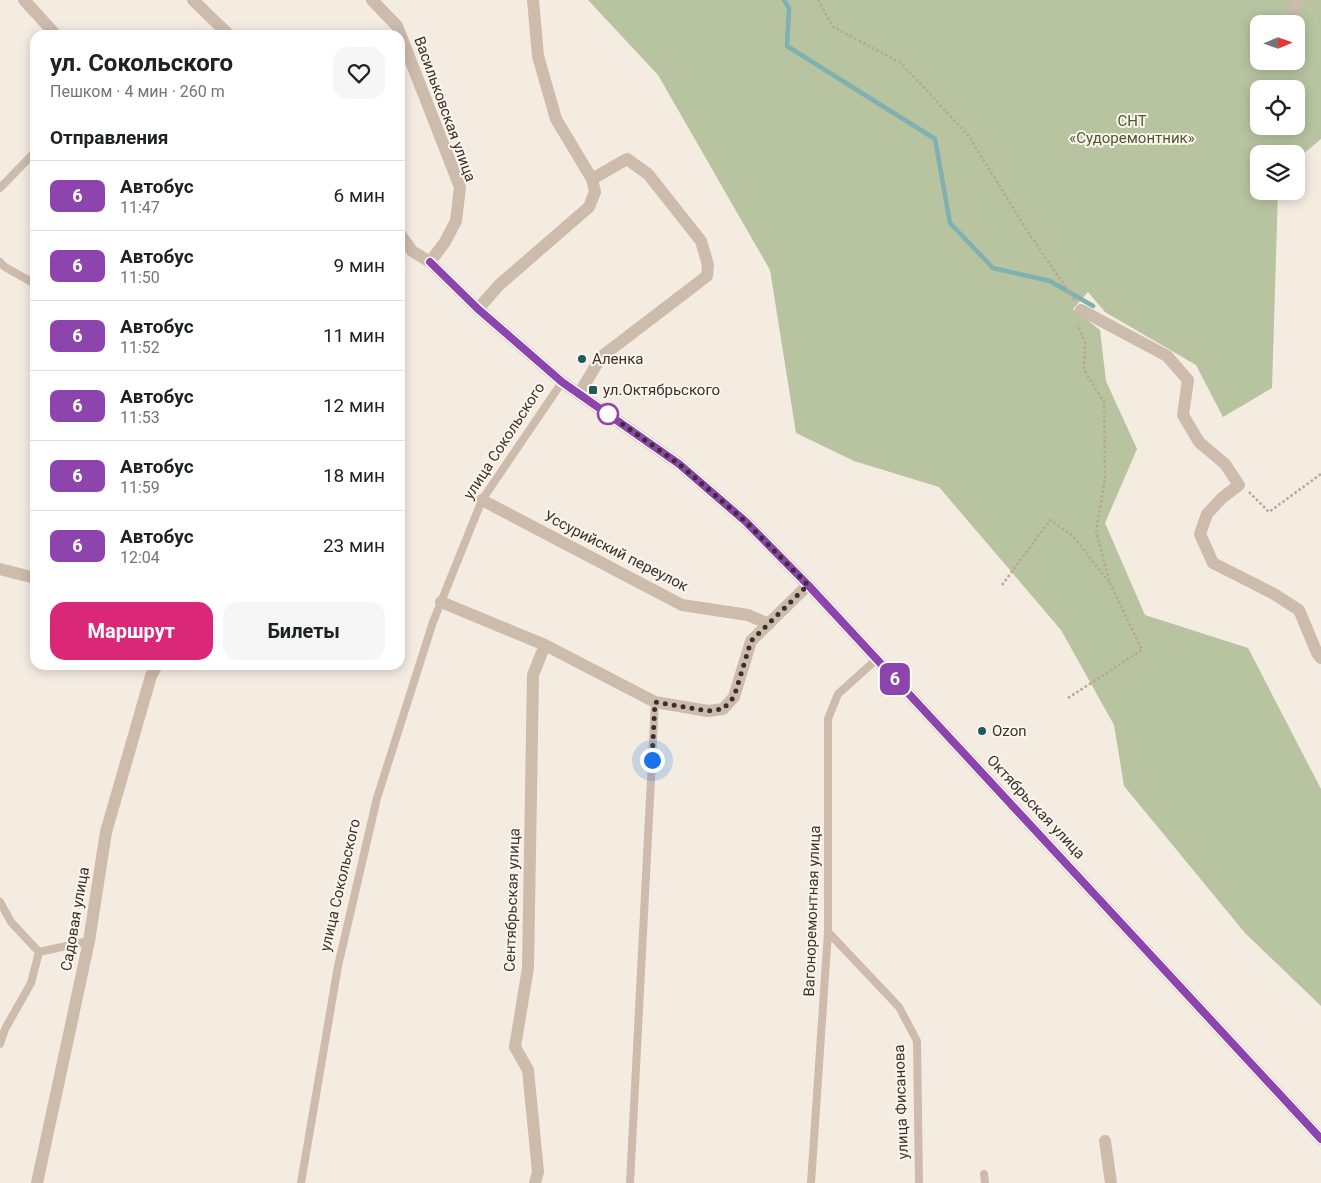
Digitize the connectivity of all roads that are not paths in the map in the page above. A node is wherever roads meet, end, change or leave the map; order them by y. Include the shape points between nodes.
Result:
1 (24, 0) edge
2 (193, 0) edge
3 (372, 0) edge
4 (533, 0) edge
5 (1298, 0) edge
6 (1291, 15) edge
7 (51, 30) edge
8 (224, 30) edge
9 (399, 30) edge
10 (405, 46) edge
11 (30, 157) edge
12 (592, 179) junction
13 (0, 188) edge
14 (405, 241) edge
15 (0, 262) edge
16 (430, 262) junction
17 (30, 281) edge
18 (478, 309) junction
19 (1081, 310) road end
20 (562, 382) junction
21 (579, 394) junction
22 (482, 500) junction
23 (0, 569) edge
24 (30, 577) edge
25 (808, 585) junction
26 (442, 602) junction
27 (769, 624) junction
28 (545, 645) junction
29 (1321, 658) edge
30 (877, 660) junction
31 (155, 670) edge
32 (655, 702) junction
33 (0, 902) edge
34 (828, 932) junction
35 (89, 941) junction
36 (39, 952) junction
37 (0, 1044) edge
38 (1321, 1139) edge
39 (1105, 1141) dead end
40 (984, 1174) dead end
41 (37, 1183) edge
42 (301, 1183) edge
43 (534, 1183) edge
44 (630, 1183) edge
45 (811, 1183) edge
46 (919, 1183) edge
47 (985, 1183) edge
48 (1111, 1183) edge

1 - 7 street
2 - 8 street
3 - 9 street, Васильковская улица
4 - 12 street via 538,56 556,119
5 - 6 street
10 - 16 street, Васильковская улица via 460,187 456,221
11 - 13 lane
12 - 18 street via 595,192 589,207 499,285
12 - 21 street via 627,160 648,174 701,241 708,265 707,276 601,357
14 - 16 street, Октябрьская улица via 412,251
15 - 17 lane
16 - 18 street, Октябрьская улица
18 - 20 street, Октябрьская улица
19 - 29 street via 1167,356 1188,380 1183,415 1199,442 1225,464 1240,485 1207,514 1200,534 1213,563 1299,610
20 - 21 street, Октябрьская улица
20 - 22 lane, улица Сокольского
21 - 25 street, Октябрьская улица via 679,464 745,521
22 - 26 lane, улица Сокольского
22 - 27 street, Уссурийский переулок via 682,605 748,615
23 - 24 street
25 - 27 street
25 - 30 street, Октябрьская улица
26 - 28 street
26 - 42 lane, улица Сокольского via 377,798 338,966
27 - 32 street via 751,641 734,697 723,709 708,711
28 - 32 street
28 - 43 street, Сентябрьская улица via 533,675 528,968 515,1047 528,1070 538,1172
30 - 34 lane, Вагоноремонтная улица via 838,694 828,719
30 - 38 street, Октябрьская улица
31 - 35 street, Садовая улица via 106,832
32 - 44 lane
33 - 36 lane via 11,922
34 - 45 lane, Вагоноремонтная улица
34 - 46 lane, улица Фисанова via 898,1007 917,1041
35 - 36 lane
35 - 41 street, Садовая улица
36 - 37 lane via 32,984 5,1029
39 - 48 street
40 - 47 lane

